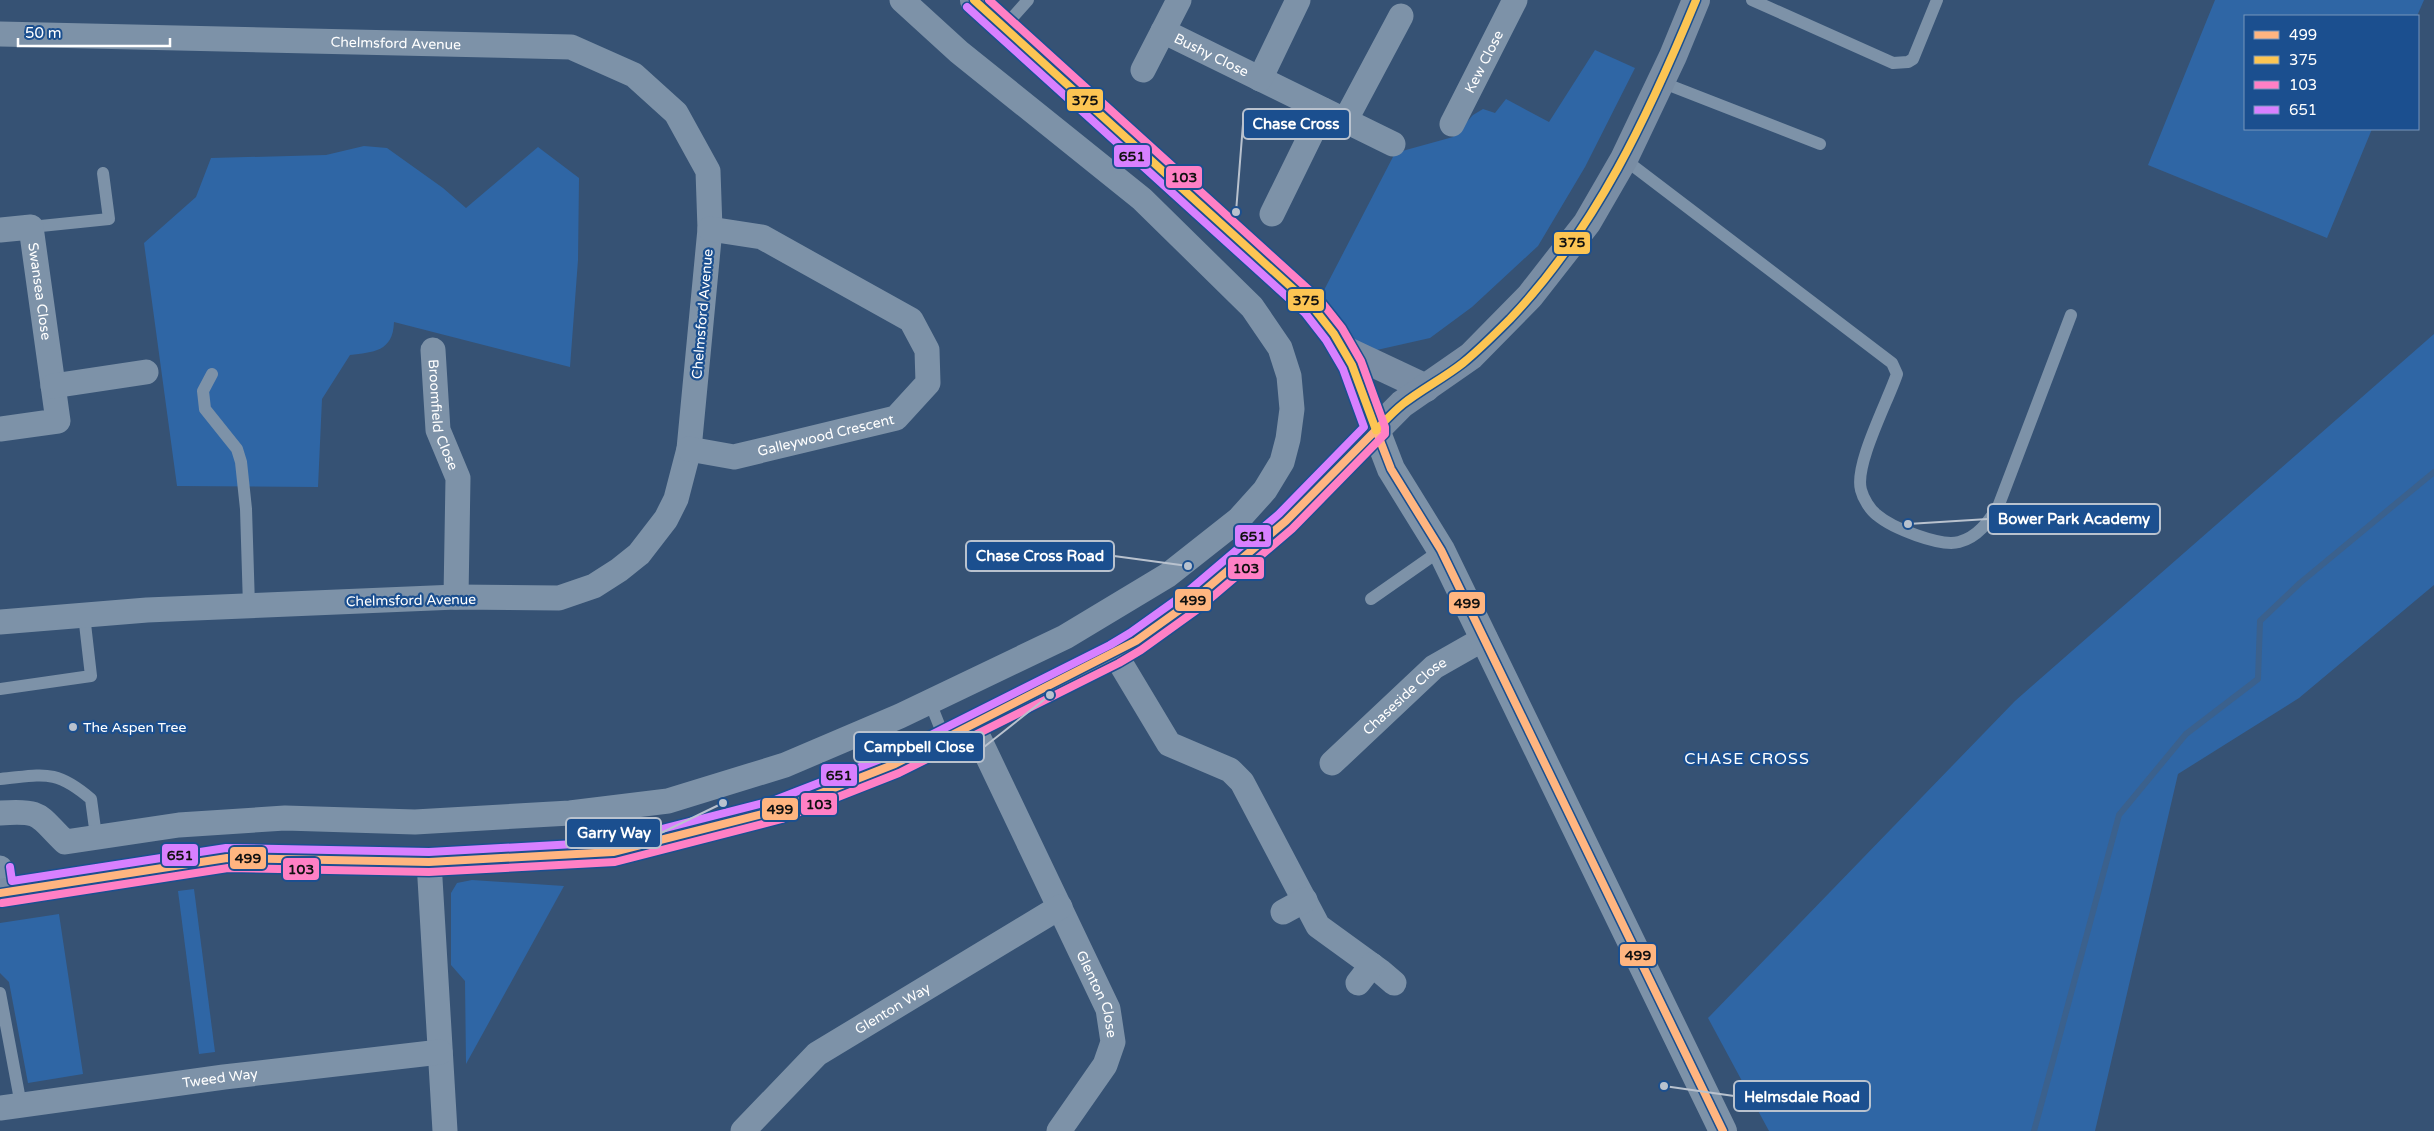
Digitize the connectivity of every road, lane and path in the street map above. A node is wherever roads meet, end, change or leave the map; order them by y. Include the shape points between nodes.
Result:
1 (902, 0) edge
2 (974, 0) edge
3 (1028, 0) edge
4 (1179, 0) edge
5 (1298, 0) edge
6 (1514, 0) edge
7 (1696, 0) edge
8 (1752, 0) edge
9 (1937, 0) edge
10 (1401, 16) dead end
11 (1005, 26) junction
12 (1163, 31) junction
13 (0, 34) edge
14 (1143, 70) dead end
15 (1260, 80) junction
16 (1661, 82) junction
17 (1322, 110) junction
18 (1345, 121) junction
19 (1452, 124) dead end
20 (1393, 144) dead end
21 (1820, 144) dead end
22 (1624, 159) junction
23 (103, 173) dead end
24 (1272, 214) dead end
25 (31, 227) junction
26 (710, 229) junction
27 (0, 230) edge
28 (2071, 315) dead end
29 (1343, 349) junction
30 (433, 350) dead end
31 (146, 372) dead end
32 (212, 374) dead end
33 (53, 386) junction
34 (1426, 388) junction
35 (0, 429) edge
36 (1376, 430) junction
37 (689, 449) junction
38 (1441, 550) junction
39 (456, 597) junction
40 (1371, 599) dead end
41 (249, 606) junction
42 (84, 615) junction
43 (0, 622) edge
44 (1485, 638) junction
45 (1115, 654) junction
46 (0, 689) edge
47 (930, 702) junction
48 (973, 726) junction
49 (945, 740) junction
50 (1332, 763) dead end
51 (0, 779) edge
52 (0, 813) edge
53 (96, 836) junction
54 (429, 862) junction
55 (1, 884) edge
56 (1304, 900) junction
57 (1060, 907) junction
58 (1283, 912) dead end
59 (1394, 983) dead end
60 (0, 992) edge
61 (440, 1052) junction
62 (10, 1107) edge
63 (445, 1131) edge
64 (743, 1131) edge
65 (1059, 1131) edge
66 (1723, 1131) edge

1 - 47 street via 959,52 1142,199 1252,307 1280,348 1289,376 1292,409 1282,462 1265,490 1239,519 1168,575 1065,637
2 - 11 main road
3 - 11 lane
4 - 12 street, Bushy Close
5 - 15 street, Bushy Close
6 - 19 street, Kew Close
7 - 16 main road
8 - 9 lane via 1901,64 1913,59
10 - 18 street
11 - 29 main road via 1312,306
12 - 14 street, Bushy Close
12 - 15 street, Bushy Close
13 - 26 street, Chelmsford Avenue via 571,47 634,75 676,113 708,171
15 - 17 street, Bushy Close
16 - 21 lane
16 - 22 main road
17 - 18 street, Bushy Close
17 - 24 street
18 - 20 street, Bushy Close
22 - 28 lane via 1892,363 1897,374 1864,457 1861,491 1877,515 1937,541 1960,542 1974,536 1998,507
22 - 34 main road via 1587,223 1530,296 1471,356
23 - 25 lane via 108,219
25 - 27 street, Swansea Close
25 - 33 street, Swansea Close
26 - 37 street, Chelmsford Avenue
26 - 37 street, Galleywood Crescent via 762,237 911,320 927,350 928,383 896,418 734,457
29 - 34 main road
29 - 36 main road
30 - 39 street, Broomfield Close via 438,430 458,478
31 - 33 street
32 - 41 lane via 203,391 206,409 236,449 241,462
33 - 35 street, Swansea Close via 58,421
34 - 36 main road via 1402,404
36 - 38 street via 1391,469
36 - 45 main road via 1286,522 1192,601
37 - 39 street, Chelmsford Avenue via 676,499 666,519 639,554 594,586 559,598
38 - 40 lane
38 - 44 street
39 - 41 street, Chelmsford Avenue
41 - 42 street, Chelmsford Avenue
42 - 43 street, Chelmsford Avenue
42 - 46 lane via 91,676
44 - 50 street, Chaseside Close via 1434,667
44 - 66 street
45 - 48 main road
45 - 56 street via 1170,744 1230,770 1242,782
47 - 49 lane
47 - 53 street via 785,765 668,801 570,813 415,822 285,818 189,824
48 - 49 main road
48 - 57 street, Glenton Close
49 - 54 main road via 895,764 778,810 613,852
51 - 53 lane via 48,774 73,783 90,799
52 - 53 street via 33,812 65,842
54 - 55 main road via 227,858
54 - 61 street
56 - 58 street
56 - 59 street via 1318,926 1365,974
57 - 64 street, Glenton Way via 817,1054
57 - 65 street, Glenton Close via 1108,1009 1113,1042 1105,1065
60 - 62 lane
61 - 62 street, Tweed Way via 224,1077
61 - 63 street

